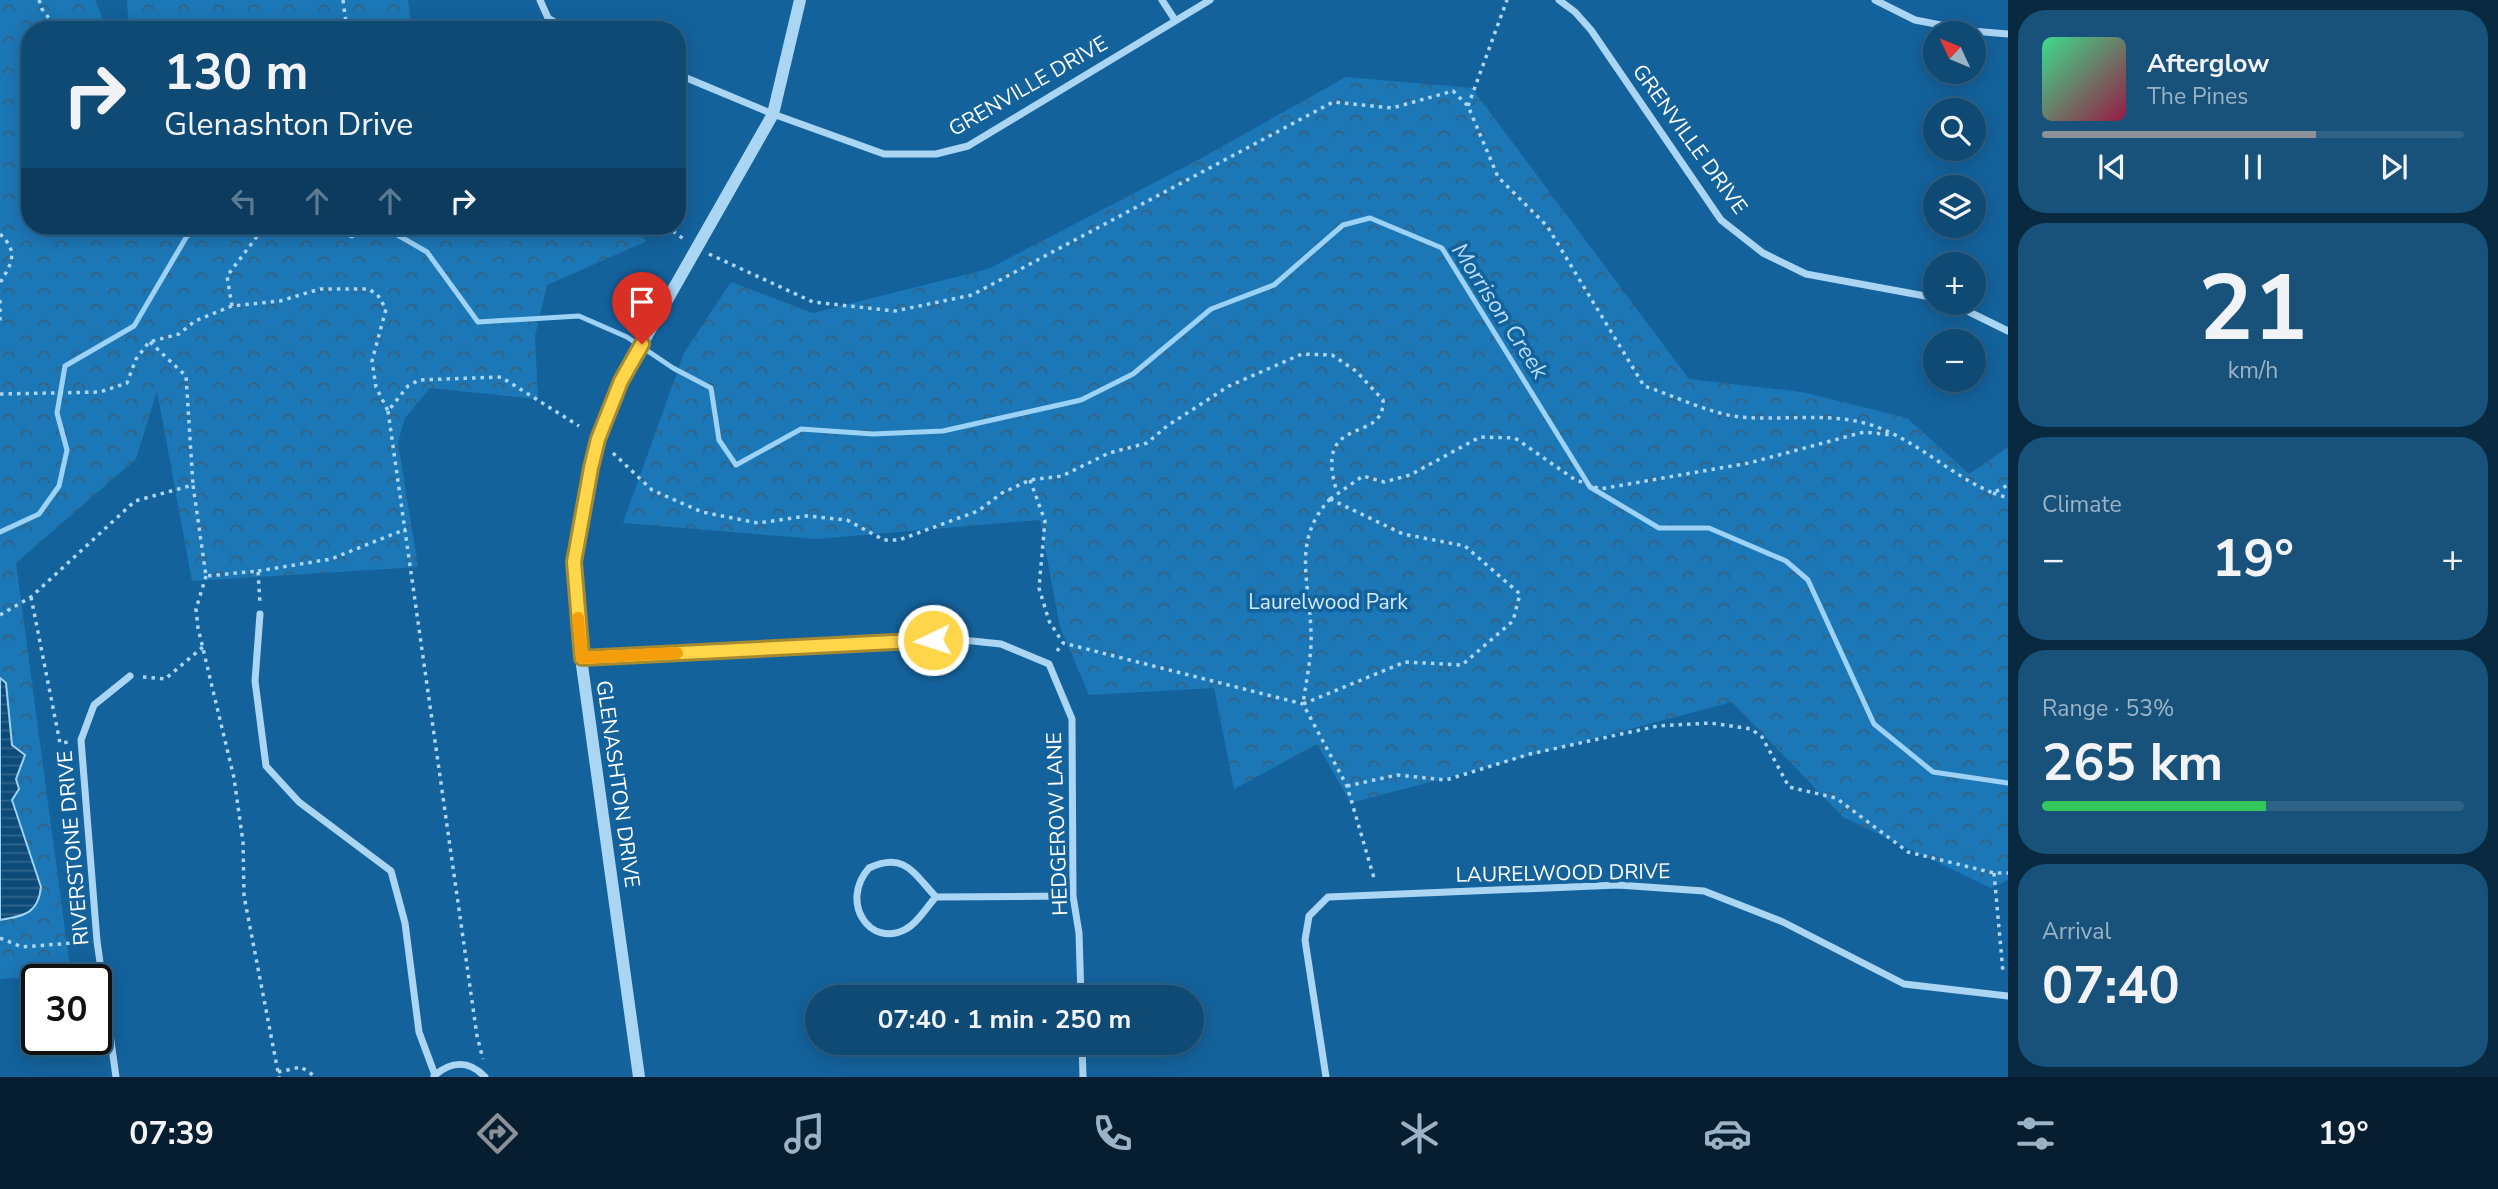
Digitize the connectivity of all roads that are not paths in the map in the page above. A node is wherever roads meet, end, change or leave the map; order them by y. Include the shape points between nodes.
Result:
1 (540, 0) edge
2 (800, 0) edge
3 (1161, 0) edge
4 (1210, 0) edge
5 (1559, 0) edge
6 (1875, 0) edge
7 (1175, 20) junction
8 (553, 21) edge
9 (2008, 34) edge
10 (686, 78) edge
11 (773, 114) junction
12 (1923, 296) edge
13 (1975, 315) edge
14 (2008, 331) edge
15 (260, 614) road end
16 (582, 658) junction
17 (130, 676) road end
18 (1073, 896) junction
19 (936, 897) junction
20 (1080, 985) edge
21 (2008, 996) edge
22 (1082, 1055) edge
23 (434, 1076) edge
24 (116, 1077) edge
25 (485, 1077) edge
26 (639, 1077) edge
27 (1083, 1077) edge
28 (1326, 1077) edge

1 - 8 street
2 - 11 street, GLENASHTON DRIVE
3 - 7 street
4 - 7 street, GRENVILLE DRIVE
5 - 12 street, GRENVILLE DRIVE via 1591,30 1721,220 1763,253 1806,274
6 - 9 street via 1916,20
7 - 11 street, GRENVILLE DRIVE via 968,146 936,154 884,154
10 - 11 street, GRENVILLE DRIVE
11 - 16 street, GLENASHTON DRIVE via 621,381 598,439 574,562
13 - 14 street
15 - 23 street via 255,681 266,766 299,802 391,871 405,923 419,1032
16 - 18 street, HEDGEROW LANE via 953,639 1002,645 1049,664 1072,719
16 - 26 street, GLENASHTON DRIVE
17 - 24 street, RIVERSTONE DRIVE via 94,705 81,740 97,941
18 - 19 street
18 - 20 street, HEDGEROW LANE
19 - 19 street via 907,865 894,862 869,868 855,890 860,916 869,925 894,933 906,929
21 - 28 street, LAURELWOOD DRIVE via 1904,984 1783,922 1704,891 1618,885 1328,897 1309,916 1306,940
22 - 27 street
23 - 25 street via 460,1063 477,1068

